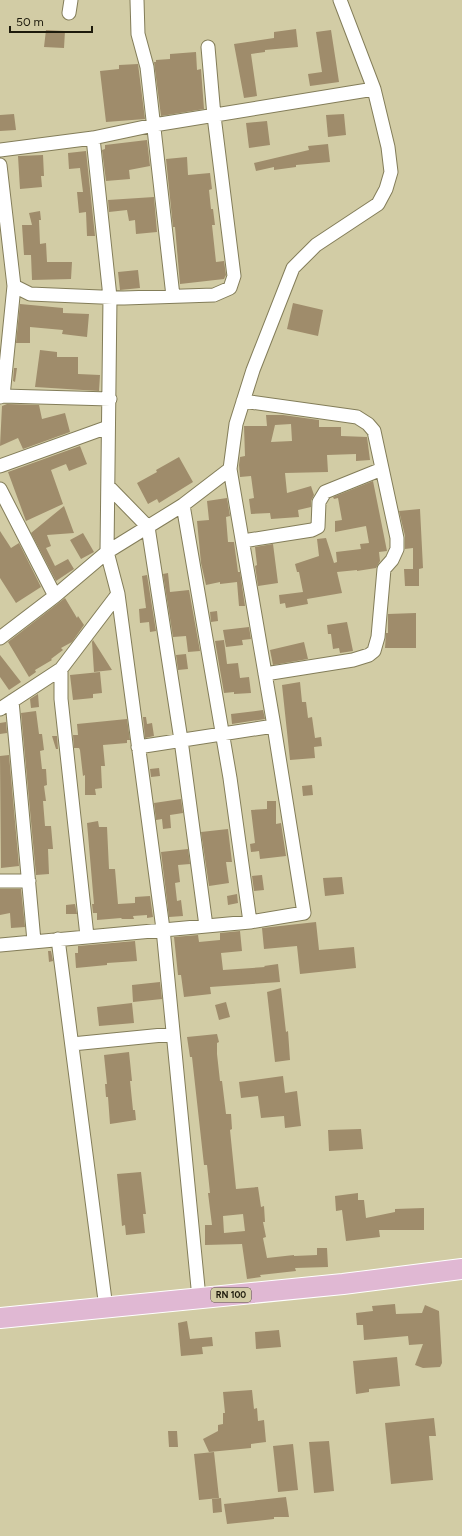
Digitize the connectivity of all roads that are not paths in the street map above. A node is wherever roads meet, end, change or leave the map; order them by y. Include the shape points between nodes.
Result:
1 (137, 0) edge
2 (340, 0) edge
3 (208, 47) dead end
4 (374, 89) junction
5 (214, 116) junction
6 (154, 125) junction
7 (93, 138) junction
8 (0, 150) edge
9 (0, 165) edge
10 (9, 294) edge
11 (173, 296) junction
12 (110, 297) junction
13 (4, 343) edge
14 (2, 397) edge
15 (110, 399) junction
16 (243, 400) junction
17 (108, 427) junction
18 (0, 466) edge
19 (382, 468) junction
20 (230, 469) junction
21 (108, 486) junction
22 (0, 489) edge
23 (183, 504) junction
24 (148, 527) junction
25 (243, 541) junction
26 (107, 552) junction
27 (118, 594) junction
28 (55, 596) junction
29 (0, 638) edge
30 (61, 668) junction
31 (265, 674) junction
32 (12, 701) junction
33 (0, 709) edge
34 (274, 726) junction
35 (222, 734) junction
36 (181, 740) junction
37 (138, 747) junction
38 (0, 881) edge
39 (29, 881) junction
40 (250, 922) junction
41 (206, 926) junction
42 (163, 929) junction
43 (87, 936) junction
44 (58, 939) junction
45 (34, 941) junction
46 (0, 944) edge
47 (173, 1034) junction
48 (72, 1044) junction
49 (462, 1269) edge
50 (199, 1298) junction
51 (106, 1308) junction
52 (0, 1318) edge

1 - 6 street via 138,34 147,67
2 - 4 street
3 - 5 street
4 - 5 street
4 - 16 street via 391,172 386,189 378,204 316,245 293,268
5 - 6 street
5 - 11 street via 234,276 230,288 214,295
6 - 7 street
6 - 11 street
7 - 8 street
7 - 12 street
9 - 10 street
10 - 12 street
10 - 13 street
11 - 12 street
12 - 15 street
13 - 14 street
14 - 15 street
15 - 17 street
16 - 19 street via 357,417 368,424 374,432
16 - 20 street via 236,424
17 - 18 street
17 - 21 street
19 - 25 street via 325,492 319,502 318,527
19 - 31 street via 398,549 384,569 378,637 374,651 353,660
20 - 23 street
20 - 25 street
21 - 24 street
21 - 26 street
22 - 28 street
23 - 24 street
23 - 35 street
24 - 26 street
24 - 36 street
25 - 31 street
26 - 27 street
26 - 28 street
27 - 30 street
27 - 37 street
28 - 29 street
30 - 32 street
30 - 43 street via 61,699
31 - 34 street
32 - 33 street
32 - 39 street
34 - 35 street
34 - 40 street via 304,913
35 - 36 street
35 - 40 street
36 - 37 street
36 - 41 street
37 - 42 street
38 - 39 street
39 - 45 street
40 - 41 street
41 - 42 street
42 - 43 street
42 - 47 street
43 - 44 street
44 - 45 street
44 - 48 street
45 - 46 street
47 - 48 street
47 - 50 street
48 - 51 street
49 - 50 main road, RN 100
50 - 51 main road, RN 100
51 - 52 main road, RN 100

